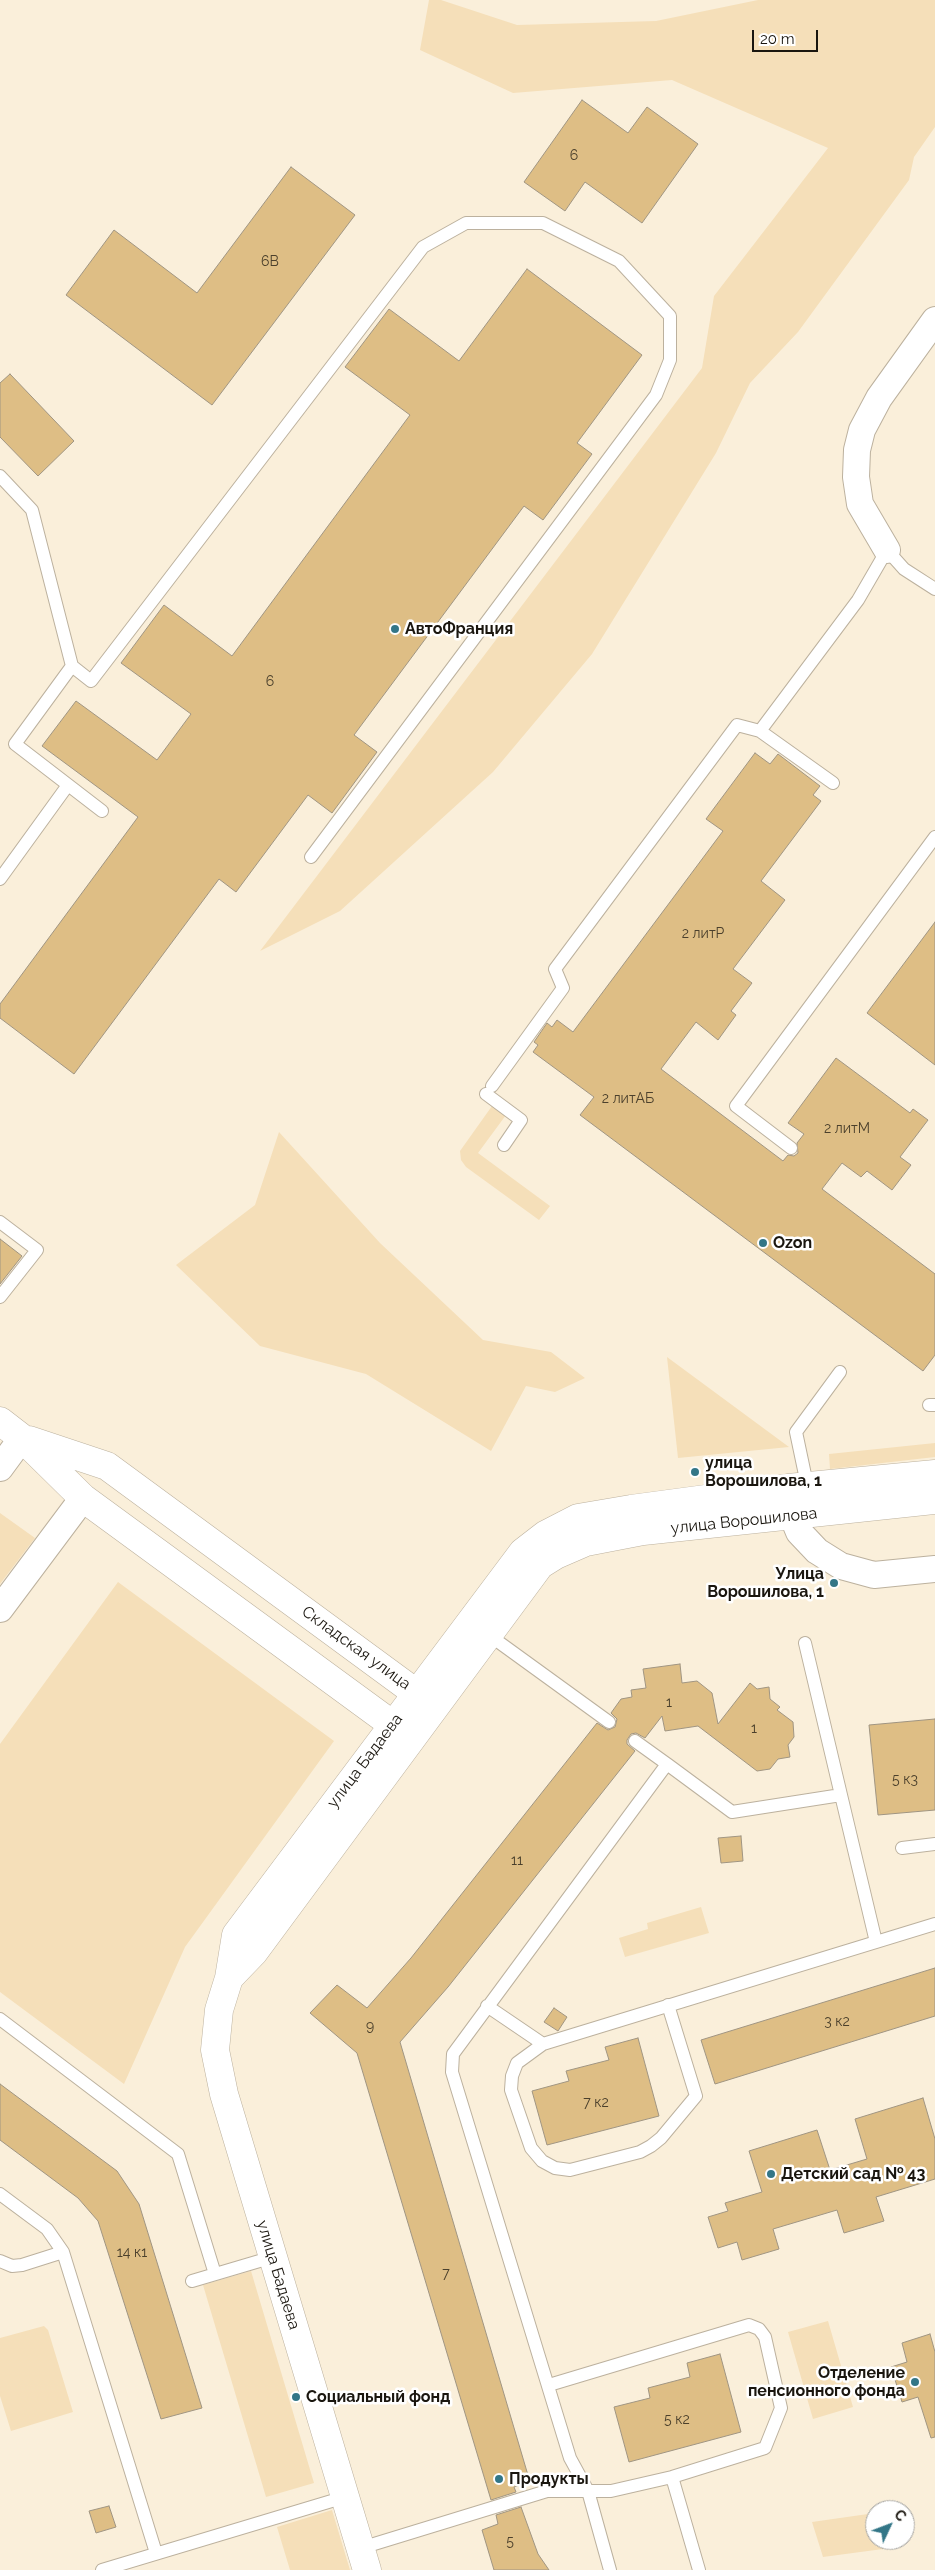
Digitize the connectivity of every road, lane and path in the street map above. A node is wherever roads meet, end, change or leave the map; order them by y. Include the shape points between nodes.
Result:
1 (935, 320) edge
2 (0, 476) edge
3 (888, 550) junction
4 (935, 589) edge
5 (72, 666) junction
6 (760, 731) junction
7 (834, 783) dead end
8 (68, 785) junction
9 (102, 812) dead end
10 (935, 837) edge
11 (311, 857) dead end
12 (0, 879) edge
13 (504, 1144) dead end
14 (791, 1148) dead end
15 (0, 1222) edge
16 (0, 1296) edge
17 (840, 1372) dead end
18 (0, 1422) edge
19 (22, 1438) junction
20 (107, 1466) junction
21 (0, 1468) edge
22 (935, 1474) edge
23 (83, 1498) junction
24 (935, 1500) edge
25 (796, 1501) junction
26 (551, 1545) junction
27 (935, 1569) edge
28 (0, 1608) edge
29 (488, 1635) junction
30 (806, 1643) dead end
31 (416, 1693) junction
32 (428, 1718) junction
33 (609, 1722) dead end
34 (393, 1725) junction
35 (635, 1741) dead end
36 (667, 1764) junction
37 (841, 1795) junction
38 (935, 1844) edge
39 (902, 1848) dead end
40 (935, 1924) edge
41 (876, 1942) junction
42 (229, 1978) junction
43 (668, 2005) junction
44 (487, 2006) junction
45 (0, 2019) edge
46 (543, 2044) junction
47 (0, 2194) edge
48 (63, 2252) junction
49 (273, 2257) junction
50 (0, 2261) edge
51 (215, 2274) junction
52 (192, 2281) dead end
53 (549, 2385) junction
54 (672, 2477) junction
55 (588, 2491) junction
56 (345, 2497) junction
57 (156, 2553) junction
58 (364, 2559) edge
59 (102, 2570) edge
60 (610, 2570) edge
61 (699, 2570) edge

1 - 3 street via 879,398 862,430 857,450 860,504
2 - 5 lane via 32,510
3 - 4 lane via 904,569
3 - 6 lane via 858,600
5 - 8 lane via 15,744
5 - 11 lane via 91,681 423,247 466,223 543,223 619,261 670,316 670,360 656,395
6 - 7 lane
6 - 13 lane via 737,725 555,969 563,988 489,1090 521,1120
8 - 9 lane
8 - 12 lane
10 - 14 lane via 736,1106
15 - 16 lane via 36,1250
17 - 25 lane via 796,1432
18 - 19 street, Складская улица
19 - 20 street, Складская улица
19 - 21 street
19 - 23 street, Складская улица
20 - 23 street
20 - 31 street, Складская улица
22 - 25 street, улица Ворошилова
23 - 28 street
23 - 34 street, Складская улица
24 - 25 street, улица Ворошилова
25 - 26 street, улица Ворошилова via 578,1518
25 - 27 street via 799,1532 816,1551 841,1566 874,1574
26 - 29 street, улица Бадаева via 540,1566
26 - 31 street, улица Бадаева via 523,1552
29 - 32 street, улица Бадаева
29 - 33 lane
30 - 37 lane
31 - 32 street, Складская улица
31 - 34 street, улица Бадаева
32 - 34 street
32 - 42 street, улица Бадаева via 254,1952
34 - 42 street, улица Бадаева via 236,1935
35 - 36 lane
36 - 37 lane via 732,1812
36 - 44 lane
37 - 41 lane
38 - 39 lane
40 - 41 lane
41 - 43 lane
42 - 49 street, улица Бадаева via 219,2010 215,2050 224,2094
43 - 46 lane
43 - 46 lane via 696,2096 661,2138 640,2152 570,2170 555,2168 542,2161 531,2148 511,2090 517,2063
44 - 46 lane
44 - 53 lane via 452,2054 452,2072
45 - 51 lane via 178,2154
47 - 48 lane via 47,2229
48 - 50 lane via 22,2265 12,2266
48 - 57 lane
49 - 51 lane
49 - 56 street, улица Бадаева
51 - 52 lane
53 - 54 lane via 749,2325 759,2329 765,2338 781,2408 765,2448
53 - 55 lane via 570,2458
54 - 55 lane via 611,2491
54 - 61 lane
55 - 58 lane via 547,2491
55 - 60 lane
56 - 57 lane
56 - 58 street, улица Бадаева
57 - 59 lane

